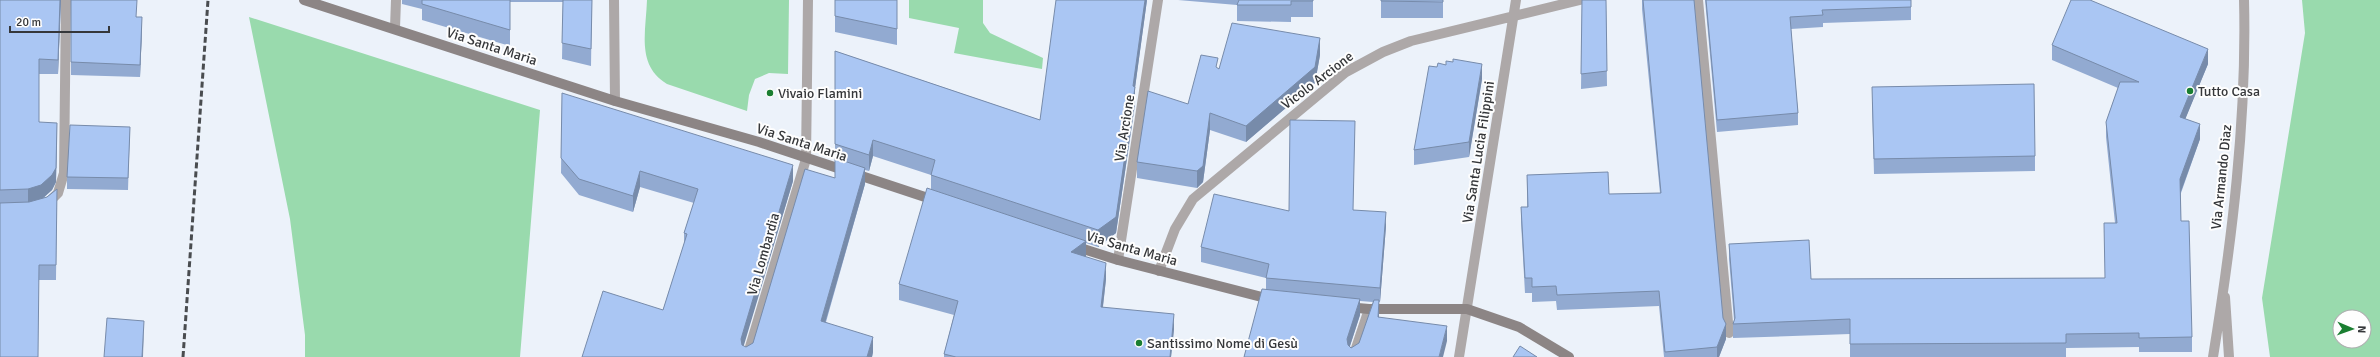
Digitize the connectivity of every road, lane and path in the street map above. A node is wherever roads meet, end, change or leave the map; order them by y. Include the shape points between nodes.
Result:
1 (66, 0) edge
2 (304, 0) edge
3 (396, 0) edge
4 (614, 0) edge
5 (808, 0) edge
6 (1158, 0) edge
7 (1516, 0) edge
8 (1580, 0) edge
9 (1698, 0) edge
10 (2244, 0) edge
11 (1514, 14) junction
12 (395, 28) junction
13 (615, 101) junction
14 (806, 159) junction
15 (945, 204) edge
16 (38, 209) edge
17 (1066, 243) edge
18 (1118, 260) junction
19 (1160, 271) junction
20 (2224, 274) junction
21 (1287, 302) edge
22 (1332, 306) edge
23 (1369, 309) junction
24 (1467, 309) junction
25 (1729, 334) dead end
26 (748, 357) edge
27 (1353, 357) edge
28 (1458, 357) edge
29 (1569, 357) edge
30 (2213, 357) edge
31 (2229, 357) edge

1 - 16 street via 63,178 54,199
2 - 12 main road, Via Santa Maria
3 - 12 street
4 - 13 street
5 - 14 street, Via Lombardia
6 - 18 street, Via Arcione
7 - 11 street, Via Santa Lucia Filippini
8 - 11 street, Vicolo Arcione
9 - 25 street
10 - 20 street, Via Armando Diaz via 2243,100
11 - 19 street, Vicolo Arcione via 1397,46 1372,57 1337,79 1193,199 1175,229
11 - 24 street, Via Santa Lucia Filippini
12 - 13 main road, Via Santa Maria
13 - 14 main road, Via Santa Maria via 759,142
14 - 15 main road, Via Santa Maria
14 - 26 street, Via Lombardia
17 - 18 main road, Via Santa Maria
18 - 19 main road, Via Santa Maria
19 - 21 main road, Via Santa Maria via 1265,299
20 - 30 street, Via Armando Diaz
20 - 31 street
22 - 23 main road
23 - 24 main road
23 - 27 street
24 - 28 street, Via Santa Lucia Filippini
24 - 29 main road via 1519,327

